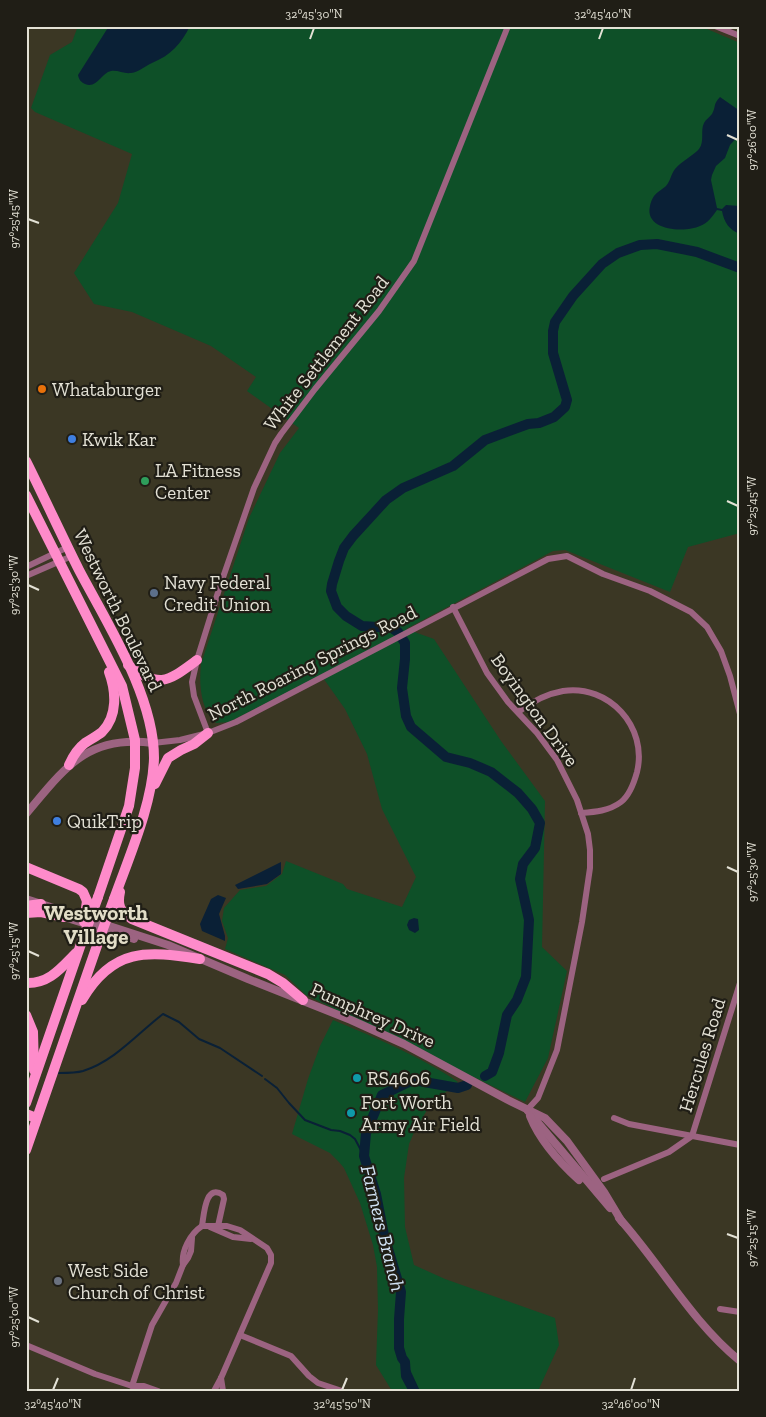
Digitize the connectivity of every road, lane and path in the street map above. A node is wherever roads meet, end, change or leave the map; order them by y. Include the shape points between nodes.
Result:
1 (508, 26) edge
2 (715, 26) edge
3 (740, 36) edge
4 (28, 466) edge
5 (26, 495) edge
6 (70, 551) junction
7 (57, 557) junction
8 (26, 567) edge
9 (26, 576) edge
10 (453, 608) junction
11 (96, 634) junction
12 (197, 660) junction
13 (128, 664) junction
14 (518, 712) junction
15 (740, 714) edge
16 (208, 733) junction
17 (135, 740) junction
18 (153, 743) junction
19 (69, 765) junction
20 (146, 806) junction
21 (581, 813) junction
22 (26, 814) edge
23 (126, 818) junction
24 (140, 823) junction
25 (126, 865) junction
26 (26, 867) edge
27 (26, 899) edge
28 (41, 904) junction
29 (26, 906) edge
30 (26, 913) edge
31 (64, 917) joint
32 (80, 946) junction
33 (200, 959) junction
34 (740, 982) edge
35 (26, 983) edge
36 (303, 1000) junction
37 (26, 1015) edge
38 (72, 1016) junction
39 (34, 1080) junction
40 (26, 1103) edge
41 (527, 1110) junction
42 (31, 1116) edge
43 (614, 1118) dead end
44 (692, 1136) junction
45 (740, 1145) edge
46 (26, 1150) edge
47 (604, 1179) dead end
48 (622, 1222) junction
49 (202, 1226) junction
50 (218, 1226) junction
51 (210, 1227) junction
52 (251, 1239) junction
53 (720, 1309) dead end
54 (740, 1312) edge
55 (240, 1334) junction
56 (26, 1345) edge
57 (740, 1361) edge
58 (221, 1378) junction
59 (132, 1386) junction
60 (138, 1391) edge
61 (158, 1391) edge
62 (214, 1391) edge
63 (223, 1391) edge
64 (342, 1391) edge

1 - 12 street, White Settlement Road via 414,261 380,311 275,443 240,526
2 - 3 street
4 - 6 main road, Westworth Boulevard
5 - 7 main road, Westworth Boulevard
6 - 7 street
6 - 13 main road, Westworth Boulevard
7 - 8 street
7 - 9 street
7 - 11 main road, Westworth Boulevard
10 - 14 street, Boyington Drive via 487,673
10 - 15 street via 548,559 567,556 603,574 650,591 700,619 721,650
10 - 16 street, North Roaring Springs Road via 236,722
11 - 17 main road, Westworth Boulevard via 122,686
11 - 19 main road via 114,686 113,708 102,732 76,752
12 - 13 main road via 162,680 152,679
12 - 16 street, White Settlement Road via 193,689
13 - 18 main road, Westworth Boulevard via 144,702
14 - 21 street, Boyington Drive via 557,760
14 - 21 street via 536,699 563,691 585,692 606,699 628,719 640,755 631,790 620,803 606,810
16 - 18 street, North Roaring Springs Road
16 - 20 main road via 168,758
17 - 18 street
17 - 19 street via 106,745
17 - 23 main road, Westworth Boulevard via 134,776
18 - 20 main road, Westworth Boulevard via 153,770
19 - 22 street
20 - 24 main road, Westworth Boulevard
21 - 41 street, Boyington Drive via 590,850 582,922 557,1050 538,1098
23 - 24 main road
23 - 32 main road, Westworth Boulevard, bridge
24 - 25 main road, Westworth Boulevard
25 - 36 main road via 118,903 125,914 268,974
25 - 38 main road, Westworth Boulevard, bridge
26 - 32 main road, bridge via 83,892 87,901
27 - 28 street
28 - 29 main road
28 - 33 street via 168,945
30 - 31 main road via 41,912
31 - 33 street
32 - 35 main road via 58,971 44,981
32 - 39 main road, Westworth Boulevard
33 - 36 street, Pumphrey Drive
33 - 38 main road via 166,954 126,957 98,977
34 - 44 street, Hercules Road
36 - 41 street, Pumphrey Drive via 404,1044
37 - 39 main road via 34,1040
38 - 42 main road, Westworth Boulevard
39 - 40 main road, Westworth Boulevard
41 - 48 street
41 - 48 street via 579,1180
42 - 46 main road, Westworth Boulevard
43 - 44 street
44 - 45 street
44 - 47 street via 669,1152
48 - 57 street via 692,1312
49 - 50 street via 208,1197 215,1192 223,1195 224,1199
49 - 51 street
49 - 59 street via 183,1252 183,1265 152,1326
50 - 51 street
50 - 52 street via 234,1227
51 - 52 street via 233,1238
52 - 55 street via 267,1248 271,1255
53 - 54 street
55 - 58 street
55 - 64 street via 291,1356 318,1383
56 - 59 street
58 - 62 street
58 - 63 street
59 - 60 street
59 - 61 street

